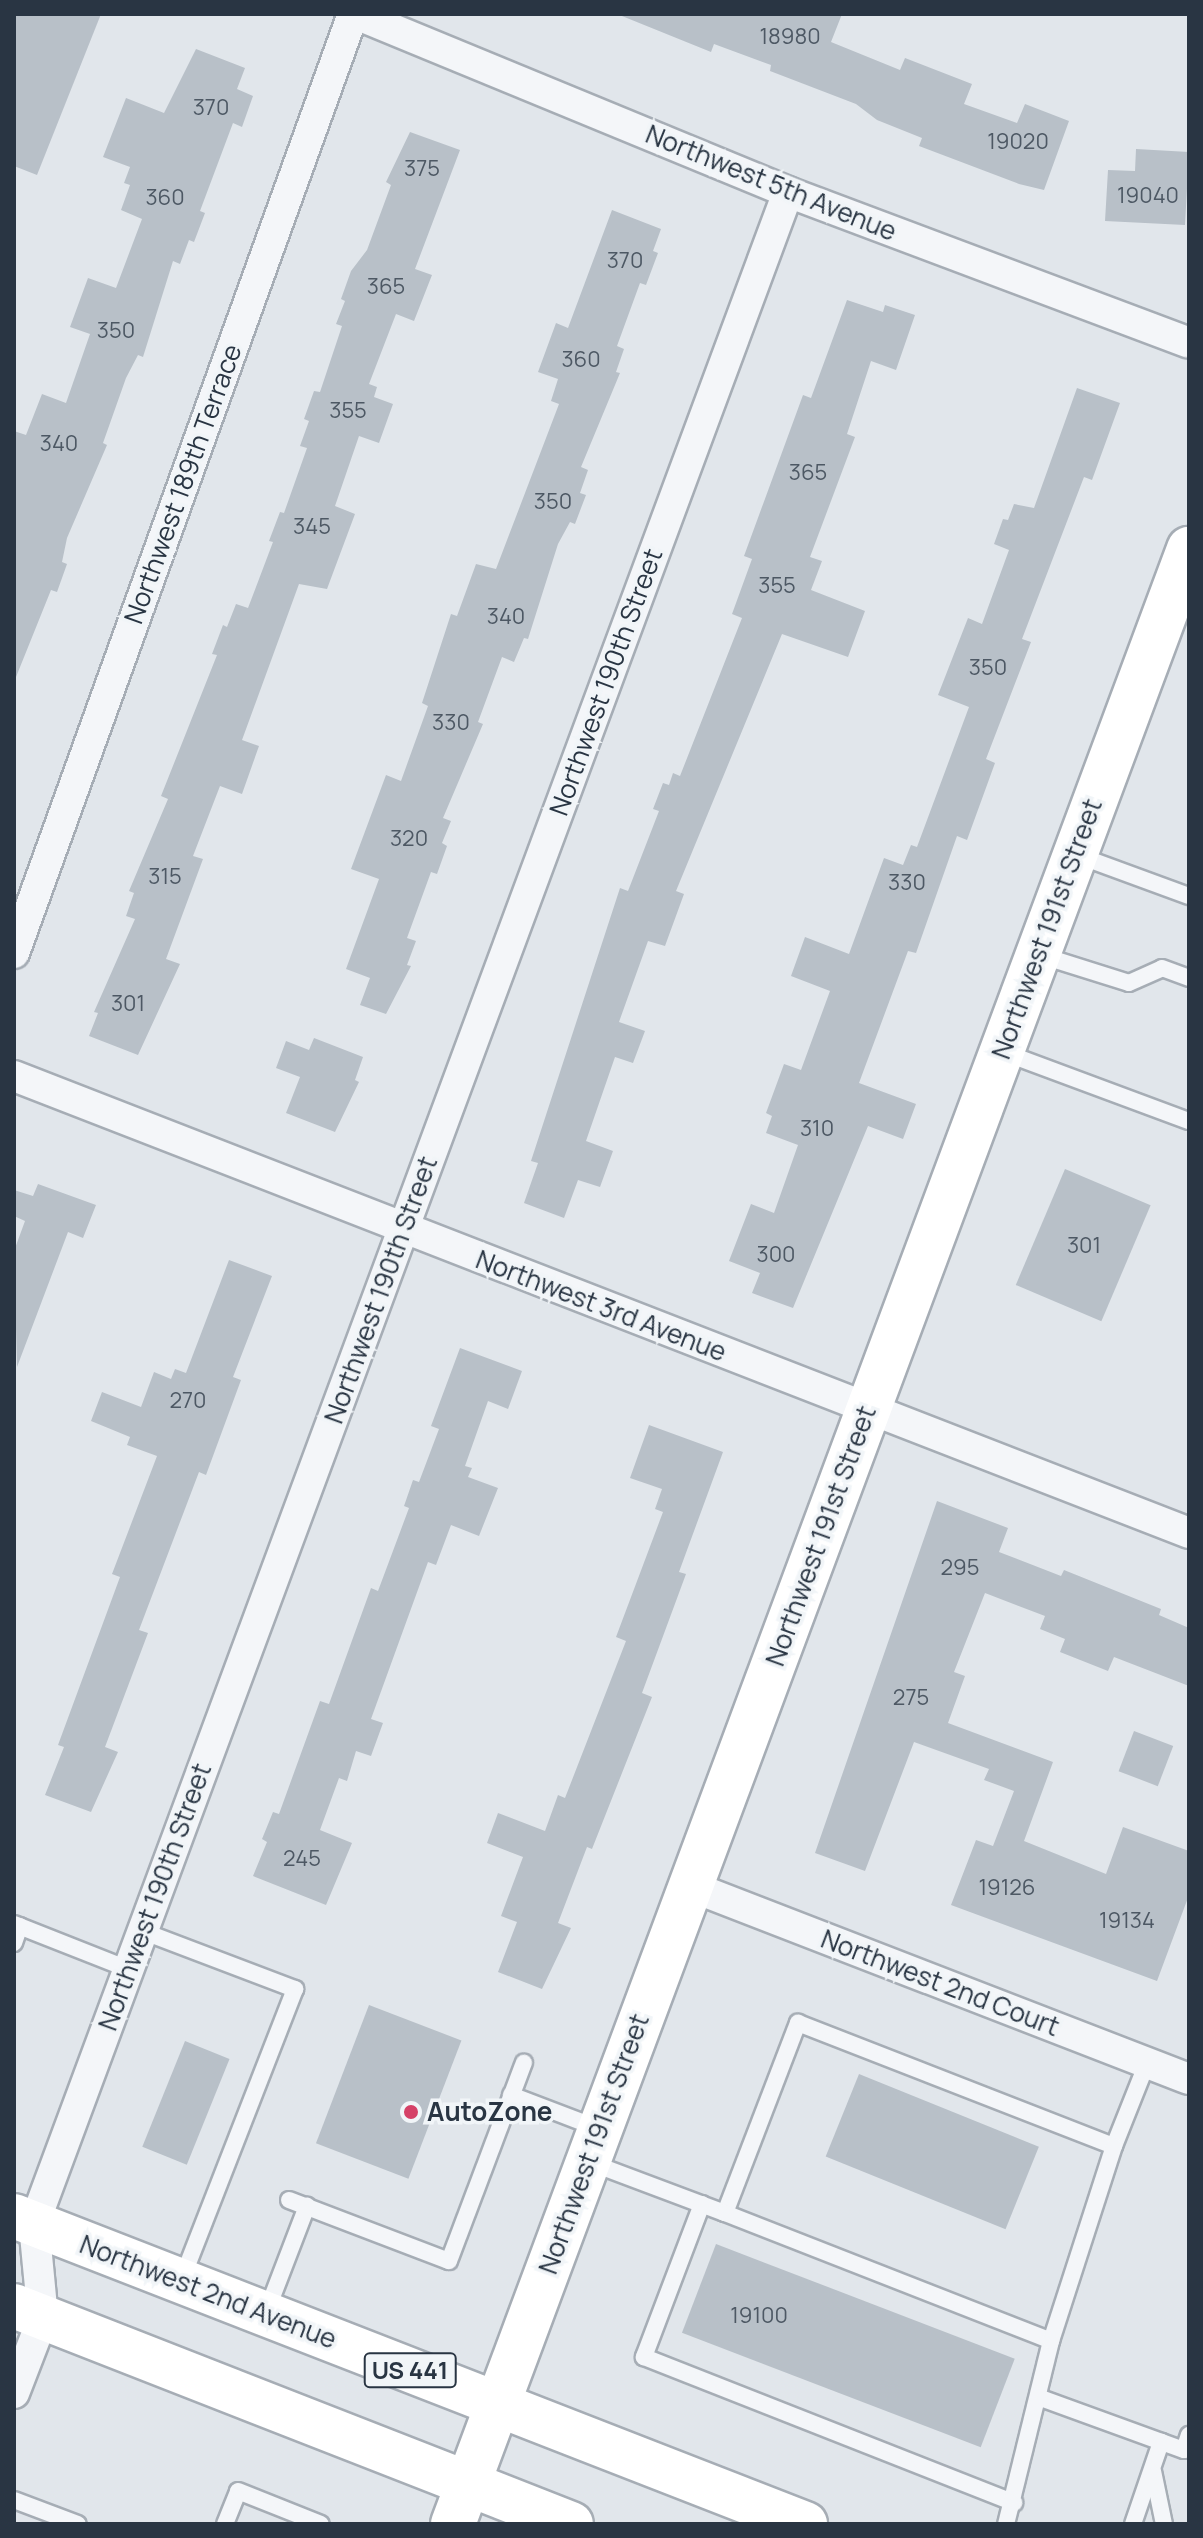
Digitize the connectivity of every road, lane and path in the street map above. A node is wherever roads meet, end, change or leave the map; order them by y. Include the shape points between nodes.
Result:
1 (354, 14) edge
2 (788, 192) junction
3 (1189, 343) edge
4 (1189, 549) edge
5 (1075, 854) junction
6 (1189, 896) edge
7 (14, 953) edge
8 (1038, 954) junction
9 (1189, 978) edge
10 (1002, 1052) junction
11 (14, 1076) edge
12 (1189, 1121) edge
13 (403, 1229) junction
14 (868, 1410) junction
15 (1189, 1533) edge
16 (690, 1886) junction
17 (17, 1925) edge
18 (142, 1931) junction
19 (14, 1943) edge
20 (128, 1969) junction
21 (524, 2063) dead end
22 (1147, 2063) junction
23 (1189, 2079) edge
24 (511, 2095) junction
25 (594, 2146) junction
26 (1114, 2146) junction
27 (289, 2200) dead end
28 (702, 2204) junction
29 (307, 2206) junction
30 (725, 2213) junction
31 (24, 2220) edge
32 (181, 2281) junction
33 (28, 2312) edge
34 (266, 2314) junction
35 (1051, 2341) junction
36 (14, 2393) edge
37 (1038, 2397) junction
38 (497, 2405) junction
39 (1189, 2435) edge
40 (1161, 2442) junction
41 (1152, 2468) junction
42 (468, 2484) junction
43 (14, 2500) edge
44 (1014, 2503) junction
45 (78, 2524) edge
46 (225, 2524) edge
47 (321, 2524) edge
48 (453, 2524) edge
49 (571, 2524) edge
50 (805, 2524) edge
51 (1006, 2524) edge
52 (1133, 2524) edge
53 (1164, 2524) edge

1 - 2 street, Northwest 5th Avenue
1 - 7 street, Northwest 189th Terrace
2 - 3 street, Northwest 5th Avenue
2 - 13 street, Northwest 190th Street
4 - 5 street, Northwest 191st Street
5 - 6 lane
5 - 8 street, Northwest 191st Street
8 - 9 lane via 1129,983 1162,968
8 - 10 street, Northwest 191st Street
10 - 12 lane
10 - 14 street, Northwest 191st Street
11 - 13 street, Northwest 3rd Avenue
13 - 14 street, Northwest 3rd Avenue
13 - 18 street, Northwest 190th Street
14 - 15 street, Northwest 3rd Avenue
14 - 16 street, Northwest 191st Street
16 - 22 street, Northwest 2nd Court
16 - 25 street, Northwest 191st Street
17 - 19 lane
17 - 20 lane
18 - 20 street, Northwest 190th Street
18 - 32 lane via 295,1989
20 - 31 street, Northwest 190th Street
21 - 24 lane
22 - 23 street, Northwest 2nd Court
22 - 26 lane
24 - 25 lane
24 - 29 lane via 449,2261
25 - 28 lane
25 - 38 street, Northwest 191st Street
26 - 30 lane via 798,2023
26 - 35 lane
27 - 29 lane
28 - 30 lane
28 - 44 lane via 644,2357
29 - 34 lane
30 - 35 lane
31 - 32 street, Northwest 2nd Avenue / US 441
31 - 33 street, Northwest 190th Street
32 - 34 street, Northwest 2nd Avenue / US 441
33 - 36 street, Northwest 190th Street
33 - 42 street
34 - 38 street, Northwest 2nd Avenue / US 441
35 - 37 lane
37 - 40 lane
37 - 44 lane
38 - 42 street, Northwest 191st Street
38 - 50 street, Northwest 2nd Avenue / US 441
39 - 40 lane via 1184,2450
40 - 41 lane
41 - 52 lane
41 - 53 lane
42 - 48 street, Northwest 191st Street
42 - 49 street
43 - 45 lane
44 - 51 lane
46 - 47 lane via 238,2491

